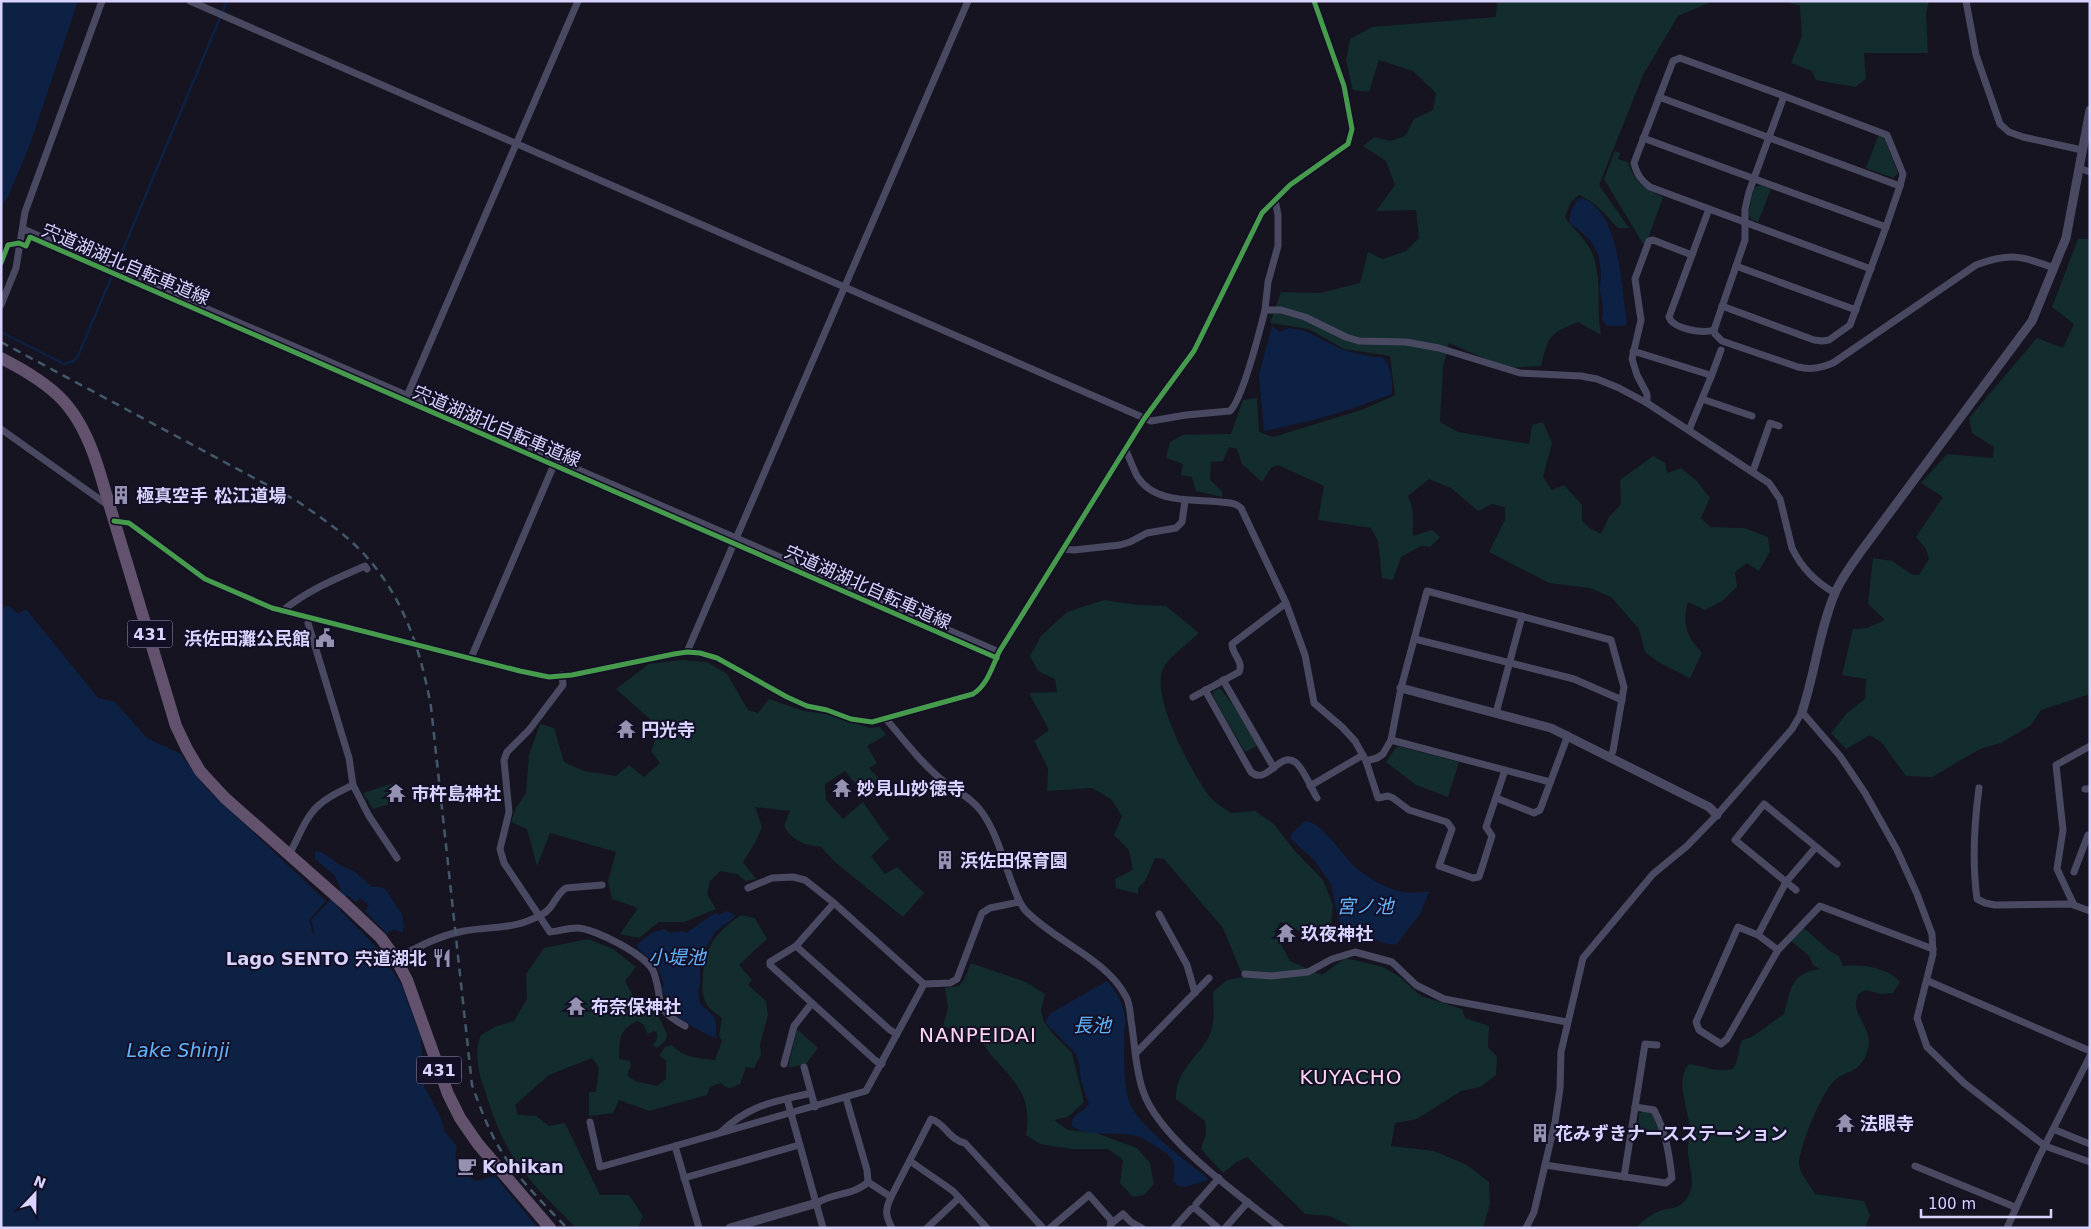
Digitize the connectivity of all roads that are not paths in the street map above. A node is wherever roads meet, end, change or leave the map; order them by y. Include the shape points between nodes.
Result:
1 (102, 1) edge
2 (190, 1) edge
3 (578, 1) edge
4 (968, 1) edge
5 (1314, 1) edge
6 (1966, 1) edge
7 (1784, 96) junction
8 (1659, 97) junction
9 (2090, 110) edge
10 (1769, 137) junction
11 (1643, 138) junction
12 (516, 144) junction
13 (2082, 150) junction
14 (2079, 168) junction
15 (2090, 172) edge
16 (1753, 179) junction
17 (1900, 186) junction
18 (1275, 200) junction
19 (1709, 209) junction
20 (1745, 222) junction
21 (1886, 227) junction
22 (23, 229) junction
23 (1692, 255) junction
24 (1736, 266) junction
25 (1871, 268) junction
26 (2054, 268) junction
27 (844, 288) junction
28 (1, 305) edge
29 (1722, 306) junction
30 (1265, 310) junction
31 (1856, 310) junction
32 (1714, 330) junction
33 (1721, 350) dead end
34 (1633, 351) junction
35 (1, 358) edge
36 (1711, 377) junction
37 (407, 396) junction
38 (1702, 399) junction
39 (1647, 403) junction
40 (1752, 416) dead end
41 (1144, 419) junction
42 (1779, 426) dead end
43 (1, 430) edge
44 (1689, 430) junction
45 (1126, 451) junction
46 (556, 460) junction
47 (1753, 471) junction
48 (1185, 501) junction
49 (110, 507) junction
50 (114, 521) junction
51 (736, 538) junction
52 (1063, 549) junction
53 (367, 569) dead end
54 (1835, 593) junction
55 (1286, 603) junction
56 (282, 611) junction
57 (1522, 616) junction
58 (310, 618) junction
59 (1415, 639) junction
60 (687, 652) junction
61 (1000, 652) junction
62 (471, 658) junction
63 (1510, 662) junction
64 (562, 676) junction
65 (1223, 680) junction
66 (1401, 688) junction
67 (1205, 690) junction
68 (1193, 697) dead end
69 (1622, 700) junction
70 (1802, 712) junction
71 (1496, 713) junction
72 (886, 719) junction
73 (1568, 736) junction
74 (1390, 740) junction
75 (2090, 746) edge
76 (1610, 757) junction
77 (1365, 758) junction
78 (1274, 768) junction
79 (1505, 770) junction
80 (1550, 782) junction
81 (353, 785) junction
82 (1310, 786) junction
83 (1979, 788) dead end
84 (1317, 798) dead end
85 (1496, 798) junction
86 (1717, 815) junction
87 (2090, 835) edge
88 (1816, 847) junction
89 (289, 855) junction
90 (397, 858) dead end
91 (1837, 864) dead end
92 (2074, 872) dead end
93 (1786, 882) junction
94 (602, 885) dead end
95 (748, 888) dead end
96 (1796, 890) dead end
97 (1019, 902) junction
98 (834, 904) junction
99 (2074, 905) junction
100 (2090, 911) edge
101 (1160, 914) dead end
102 (538, 916) junction
103 (1758, 935) junction
104 (796, 946) junction
105 (1933, 949) junction
106 (1778, 950) junction
107 (396, 959) junction
108 (1245, 974) dead end
109 (1209, 978) dead end
110 (1928, 981) junction
111 (924, 984) junction
112 (1195, 993) junction
113 (812, 1003) junction
114 (1567, 1022) junction
115 (685, 1026) dead end
116 (897, 1034) junction
117 (1657, 1045) dead end
118 (2090, 1051) edge
119 (1136, 1054) junction
120 (2090, 1056) edge
121 (784, 1064) dead end
122 (882, 1064) junction
123 (804, 1067) dead end
124 (811, 1093) junction
125 (846, 1098) junction
126 (787, 1099) junction
127 (815, 1107) junction
128 (1635, 1107) junction
129 (791, 1113) junction
130 (590, 1122) dead end
131 (2053, 1130) junction
132 (720, 1132) junction
133 (2090, 1144) edge
134 (799, 1145) junction
135 (675, 1146) junction
136 (2045, 1146) junction
137 (910, 1161) junction
138 (2090, 1162) edge
139 (1545, 1165) junction
140 (1915, 1166) dead end
141 (1624, 1176) junction
142 (684, 1178) junction
143 (1219, 1178) junction
144 (868, 1182) junction
145 (891, 1197) junction
146 (959, 1198) junction
147 (1248, 1202) junction
148 (817, 1203) junction
149 (2015, 1207) junction
150 (1195, 1208) junction
151 (1111, 1225) edge
152 (550, 1228) edge
153 (699, 1228) edge
154 (730, 1228) edge
155 (823, 1228) edge
156 (892, 1228) edge
157 (927, 1228) edge
158 (987, 1228) edge
159 (1043, 1228) edge
160 (1050, 1228) edge
161 (1142, 1228) edge
162 (1174, 1228) edge
163 (1218, 1228) edge
164 (1224, 1228) edge
165 (1280, 1228) edge
166 (1526, 1228) edge
167 (2007, 1228) edge

1 - 22 street via 25,212
2 - 12 street
3 - 12 street
4 - 27 street
5 - 18 street via 1344,86 1352,129 1348,144 1290,185
6 - 13 street via 1976,55 2000,124 2009,132
7 - 8 street via 1680,58 1673,61
7 - 10 street
7 - 17 street via 1887,135 1903,174
8 - 10 street
8 - 11 street
9 - 13 street
10 - 16 street
10 - 17 street
11 - 16 street
11 - 19 street via 1634,163 1641,180 1650,187
12 - 27 street
12 - 37 street
13 - 14 street
14 - 15 street
14 - 26 street via 2066,238
16 - 20 street via 1746,201
16 - 21 street
17 - 21 street
18 - 30 street via 1278,246 1268,282
18 - 41 street via 1262,213 1194,351
19 - 20 street
19 - 23 street
20 - 24 street via 1745,240
20 - 25 street
21 - 25 street
22 - 28 street via 16,268
22 - 37 street
23 - 32 street via 1670,320 1698,332
23 - 34 street via 1653,240 1649,242 1635,280 1641,320
24 - 29 street
24 - 31 street
25 - 31 street
26 - 32 street via 2012,256 1983,262 1833,363 1820,368 1798,367 1722,341
26 - 54 street via 2032,321 1858,556
27 - 41 street
27 - 51 street
29 - 31 street via 1822,341 1829,340 1850,325
29 - 32 street
30 - 39 street via 1281,310 1305,317 1359,341 1406,342 1439,348 1520,373 1596,379
30 - 41 street via 1240,395 1230,411 1151,421
33 - 36 street
34 - 36 street
34 - 39 street via 1632,359 1647,394
35 - 49 highway, 431 via 40,380 72,411 88,437
36 - 38 street
37 - 46 street
38 - 40 street
38 - 44 street
39 - 44 street
41 - 45 street
42 - 47 street via 1770,422
43 - 49 street
44 - 47 street
45 - 48 street via 1138,478 1169,498
45 - 52 street
46 - 51 street
46 - 62 street
47 - 54 street via 1769,482 1780,499 1795,555 1818,582
48 - 52 street via 1182,522 1176,528 1147,533 1120,545
48 - 55 street via 1231,502 1241,508
49 - 50 highway, 431
50 - 56 street via 130,523 215,584
50 - 89 highway, 431 via 176,726 187,749 200,771 225,798
51 - 60 street
51 - 61 street
52 - 61 street
53 - 56 street via 365,566 328,582
54 - 70 street
55 - 65 street via 1232,644 1241,669
55 - 77 street via 1305,655 1314,704 1342,727
56 - 58 street
57 - 59 street via 1427,591
57 - 63 street
57 - 69 street via 1611,640 1624,686
58 - 62 street
58 - 81 street via 308,623 349,758
59 - 63 street
59 - 66 street
60 - 64 street
60 - 72 street via 716,658 807,706 851,719 872,722
61 - 72 street via 986,682 973,694
62 - 64 street via 549,677
63 - 69 street via 1574,679
63 - 71 street
64 - 102 street via 563,685 529,730 507,752 504,760 509,812 500,849 504,863
65 - 67 street
65 - 78 street
66 - 71 street
66 - 74 street
67 - 68 street
67 - 78 street via 1251,772 1258,776
69 - 76 street
70 - 86 street via 1792,729
70 - 105 street via 1840,756 1897,850 1932,934
71 - 73 street
72 - 97 street via 921,760 980,809
73 - 76 street
73 - 80 street
74 - 77 street via 1382,754
74 - 79 street
75 - 99 street via 2056,765 2063,830 2056,869
76 - 86 street via 1709,807
77 - 82 street
77 - 85 street via 1378,798 1393,798 1409,810 1447,822 1452,829 1439,866 1473,878 1479,876 1492,836 1486,827
78 - 82 street via 1287,760 1294,761
79 - 80 street
79 - 85 street
80 - 85 street via 1540,810 1534,813
81 - 89 street via 318,805
81 - 90 street
82 - 84 street
83 - 99 street via 1974,878 1977,899 1995,905
86 - 114 street via 1654,874 1590,948 1584,958
87 - 92 street
88 - 91 street
88 - 93 street
88 - 93 street via 1764,804 1735,840
89 - 107 highway, 431 via 381,938
93 - 96 street
93 - 103 street
94 - 102 street via 566,888 548,910
95 - 98 street via 772,878 793,876 812,884
97 - 111 street via 990,908 982,913 957,979 950,983
97 - 119 street via 1040,924 1117,983 1126,995
98 - 104 street
98 - 111 street
99 - 100 street
101 - 112 street via 1187,965
102 - 107 street via 511,926 448,935
102 - 115 street via 550,932 581,928 633,952 654,972 661,1005 672,1019
103 - 106 street
103 - 106 street via 1738,927 1696,1022 1699,1030 1721,1044 1727,1039
104 - 113 street via 770,965
104 - 116 street
105 - 106 street via 1820,906
105 - 110 street
107 - 152 highway, 431 via 460,1118 478,1144
108 - 114 street via 1271,976 1308,972 1332,959 1355,952 1392,962 1416,985 1444,999
109 - 112 street
110 - 118 street
110 - 136 street via 1917,1018 1927,1047 1964,1082
111 - 116 street
112 - 119 street
113 - 121 street via 794,1026
113 - 122 street
114 - 139 street via 1555,1122
116 - 122 street
117 - 128 street via 1645,1044
119 - 143 street via 1143,1092 1159,1122
120 - 131 street
122 - 125 street via 866,1091
123 - 124 street
124 - 126 street
124 - 127 street
125 - 127 street
125 - 144 street
126 - 129 street
126 - 132 street via 753,1108
127 - 129 street
128 - 141 street
128 - 141 street via 1654,1110 1662,1124 1672,1178 1666,1183
129 - 132 street
129 - 134 street
130 - 135 street via 600,1168
131 - 133 street
131 - 136 street
132 - 135 street
134 - 142 street
134 - 148 street
135 - 142 street
136 - 138 street
136 - 149 street
137 - 145 street
137 - 146 street
137 - 159 street via 927,1123 936,1121 956,1141 965,1143
139 - 141 street
139 - 166 street via 1534,1212
140 - 149 street
142 - 153 street
143 - 147 street
143 - 150 street
144 - 145 street
144 - 148 street via 862,1187 825,1197
145 - 156 street via 885,1210
146 - 157 street
146 - 158 street
147 - 164 street
147 - 165 street
148 - 154 street
148 - 155 street
149 - 167 street
150 - 162 street
150 - 163 street
151 - 160 street via 1089,1195
151 - 161 street via 1123,1214

